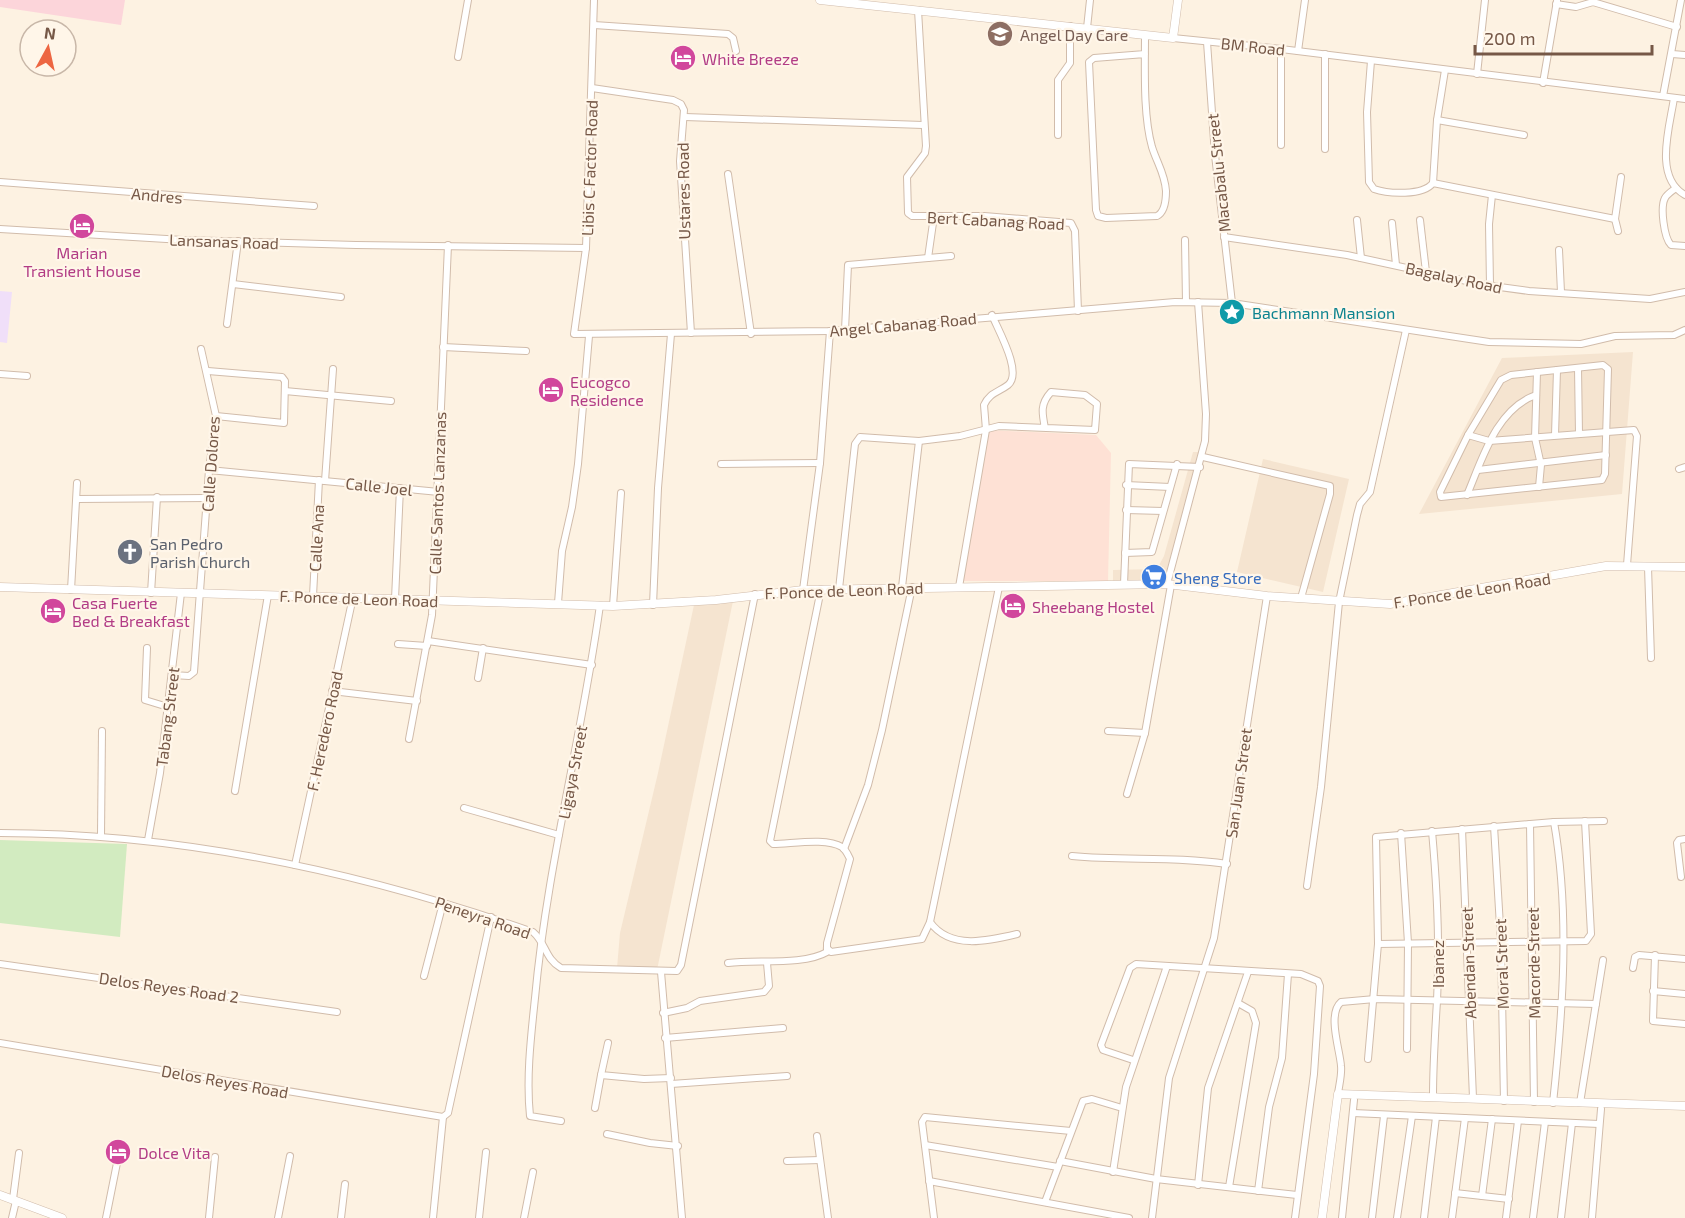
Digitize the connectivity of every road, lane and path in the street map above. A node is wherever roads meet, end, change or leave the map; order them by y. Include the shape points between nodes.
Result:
1 (468, 0) edge
2 (594, 0) edge
3 (820, 0) edge
4 (1090, 0) edge
5 (1178, 0) edge
6 (1305, 0) edge
7 (1485, 0) edge
8 (1681, 0) edge
9 (871, 2) edge
10 (1556, 2) edge
11 (918, 10) junction
12 (594, 25) junction
13 (1070, 26) junction
14 (1677, 27) junction
15 (1087, 28) junction
16 (1145, 35) junction
17 (1173, 38) junction
18 (1207, 42) junction
19 (1281, 49) junction
20 (736, 51) dead end
21 (1298, 51) junction
22 (1145, 54) junction
23 (1325, 54) junction
24 (1672, 54) junction
25 (1685, 55) edge
26 (458, 57) dead end
27 (1371, 61) junction
28 (1445, 70) junction
29 (1477, 74) junction
30 (1543, 83) junction
31 (592, 88) junction
32 (1663, 96) junction
33 (1674, 98) junction
34 (1685, 99) edge
35 (685, 117) junction
36 (1437, 120) junction
37 (923, 125) junction
38 (1058, 135) dead end
39 (1524, 135) dead end
40 (1281, 145) dead end
41 (1325, 149) dead end
42 (728, 174) dead end
43 (1621, 177) dead end
44 (0, 182) edge
45 (1433, 183) junction
46 (1676, 188) junction
47 (1492, 195) junction
48 (1685, 195) edge
49 (314, 206) dead end
50 (934, 216) junction
51 (1615, 219) junction
52 (1357, 220) dead end
53 (1420, 220) dead end
54 (1392, 224) dead end
55 (0, 229) edge
56 (1618, 231) dead end
57 (1224, 237) junction
58 (1185, 240) dead end
59 (238, 241) junction
60 (448, 245) junction
61 (1685, 246) edge
62 (586, 248) junction
63 (1560, 250) dead end
64 (951, 256) dead end
65 (928, 258) junction
66 (1361, 258) junction
67 (1396, 265) junction
68 (1425, 272) junction
69 (233, 284) junction
70 (1490, 285) junction
71 (1561, 292) junction
72 (1685, 292) edge
73 (341, 297) dead end
74 (1186, 302) junction
75 (1198, 302) junction
76 (1232, 303) junction
77 (1078, 311) junction
78 (992, 315) junction
79 (227, 324) dead end
80 (845, 330) junction
81 (1406, 330) junction
82 (1685, 330) edge
83 (830, 331) junction
84 (691, 333) junction
85 (574, 334) joint
86 (671, 334) junction
87 (751, 334) junction
88 (589, 336) junction
89 (443, 347) junction
90 (201, 349) dead end
91 (526, 351) dead end
92 (1578, 368) junction
93 (333, 369) dead end
94 (1557, 370) junction
95 (208, 371) junction
96 (1537, 372) junction
97 (0, 374) edge
98 (27, 376) dead end
99 (285, 391) junction
100 (332, 395) junction
101 (1536, 395) junction
102 (391, 401) dead end
103 (216, 417) junction
104 (1045, 428) junction
105 (986, 430) junction
106 (1607, 431) junction
107 (1579, 434) junction
108 (1468, 435) junction
109 (1555, 435) junction
110 (1535, 438) junction
111 (919, 441) junction
112 (1489, 441) junction
113 (1606, 455) junction
114 (1203, 457) junction
115 (820, 463) junction
116 (721, 464) dead end
117 (1177, 464) junction
118 (1540, 465) junction
119 (1200, 467) junction
120 (209, 470) junction
121 (1478, 470) junction
122 (322, 481) junction
123 (77, 483) dead end
124 (1126, 485) junction
125 (1170, 487) junction
126 (1539, 487) junction
127 (400, 488) junction
128 (439, 492) junction
129 (621, 494) dead end
130 (1467, 495) junction
131 (157, 497) junction
132 (207, 498) junction
133 (77, 499) junction
134 (1126, 510) junction
135 (1163, 511) junction
136 (1125, 553) junction
137 (1627, 565) junction
138 (1648, 567) junction
139 (1685, 567) edge
140 (1124, 584) junction
141 (1169, 584) junction
142 (0, 587) edge
143 (902, 587) junction
144 (912, 587) junction
145 (959, 587) junction
146 (999, 587) junction
147 (838, 589) junction
148 (71, 590) junction
149 (802, 590) junction
150 (821, 590) junction
151 (151, 593) junction
152 (181, 593) junction
153 (201, 593) junction
154 (755, 594) junction
155 (268, 595) junction
156 (313, 596) junction
157 (1267, 596) junction
158 (353, 597) junction
159 (1301, 598) junction
160 (395, 600) junction
161 (433, 601) junction
162 (1339, 602) junction
163 (558, 603) junction
164 (600, 605) junction
165 (653, 605) junction
166 (614, 606) junction
167 (398, 644) dead end
168 (427, 644) junction
169 (147, 648) dead end
170 (483, 648) junction
171 (1651, 658) dead end
172 (592, 664) junction
173 (172, 675) junction
174 (478, 678) dead end
175 (332, 691) junction
176 (417, 700) junction
177 (168, 706) junction
178 (102, 731) dead end
179 (1108, 731) dead end
180 (1145, 733) junction
181 (409, 739) dead end
182 (235, 791) dead end
183 (1127, 794) dead end
184 (464, 808) dead end
185 (1604, 820) dead end
186 (1585, 821) junction
187 (1554, 822) junction
188 (1530, 824) junction
189 (1494, 826) junction
190 (1462, 829) junction
191 (1432, 831) junction
192 (0, 833) edge
193 (1401, 833) junction
194 (101, 835) junction
195 (559, 836) junction
196 (1685, 839) edge
197 (148, 840) junction
198 (844, 849) junction
199 (1072, 856) dead end
200 (1227, 864) junction
201 (296, 865) junction
202 (1681, 876) dead end
203 (1307, 886) dead end
204 (443, 903) junction
205 (491, 917) junction
206 (930, 922) junction
207 (1017, 934) dead end
208 (542, 939) junction
209 (1532, 942) junction
210 (1562, 942) junction
211 (1408, 943) junction
212 (1437, 943) junction
213 (1468, 943) junction
214 (1501, 943) junction
215 (1378, 944) junction
216 (827, 948) junction
217 (1655, 955) junction
218 (1685, 959) edge
219 (1603, 960) dead end
220 (728, 963) dead end
221 (767, 963) junction
222 (0, 964) edge
223 (1167, 966) junction
224 (1633, 968) dead end
225 (1206, 970) junction
226 (661, 972) junction
227 (1248, 972) junction
228 (1288, 974) junction
229 (423, 976) dead end
230 (1653, 991) junction
231 (1685, 994) edge
232 (1375, 999) junction
233 (1502, 1000) junction
234 (1407, 1001) junction
235 (1437, 1002) junction
236 (1470, 1002) junction
237 (1533, 1002) junction
238 (1563, 1002) junction
239 (1238, 1003) junction
240 (1596, 1004) junction
241 (338, 1012) dead end
242 (663, 1013) junction
243 (1685, 1024) edge
244 (783, 1028) dead end
245 (665, 1038) junction
246 (0, 1043) edge
247 (608, 1043) dead end
248 (1407, 1049) dead end
249 (1368, 1059) dead end
250 (1133, 1060) junction
251 (602, 1076) junction
252 (787, 1076) dead end
253 (671, 1081) junction
254 (1338, 1094) junction
255 (1433, 1097) junction
256 (1473, 1098) junction
257 (1354, 1100) dead end
258 (1504, 1101) junction
259 (1534, 1102) junction
260 (1553, 1103) junction
261 (1580, 1103) junction
262 (1685, 1106) edge
263 (595, 1108) dead end
264 (1122, 1108) junction
265 (1601, 1109) dead end
266 (1353, 1113) junction
267 (446, 1115) junction
268 (1384, 1116) junction
269 (1412, 1116) junction
270 (1436, 1117) junction
271 (1465, 1118) junction
272 (1492, 1119) junction
273 (561, 1121) dead end
274 (1518, 1121) junction
275 (1545, 1122) junction
276 (1572, 1123) junction
277 (1599, 1124) junction
278 (1071, 1131) junction
279 (607, 1134) dead end
280 (817, 1136) dead end
281 (678, 1146) junction
282 (925, 1146) junction
283 (486, 1152) dead end
284 (19, 1153) dead end
285 (290, 1156) dead end
286 (215, 1157) dead end
287 (118, 1158) dead end
288 (820, 1160) junction
289 (787, 1161) dead end
290 (1059, 1164) junction
291 (533, 1172) dead end
292 (1113, 1172) junction
293 (1156, 1179) junction
294 (929, 1181) junction
295 (345, 1184) dead end
296 (1198, 1185) junction
297 (1229, 1187) junction
298 (1258, 1191) junction
299 (1455, 1193) junction
300 (0, 1195) edge
301 (1297, 1195) junction
302 (1482, 1196) junction
303 (1509, 1199) junction
304 (14, 1200) junction
305 (1045, 1202) junction
306 (12, 1218) edge
307 (62, 1218) edge
308 (106, 1218) edge
309 (209, 1218) edge
310 (278, 1218) edge
311 (341, 1218) edge
312 (433, 1218) edge
313 (479, 1218) edge
314 (524, 1218) edge
315 (682, 1218) edge
316 (828, 1218) edge
317 (934, 1218) edge
318 (1129, 1218) edge
319 (1152, 1218) edge
320 (1295, 1218) edge
321 (1322, 1218) edge
322 (1342, 1218) edge
323 (1372, 1218) edge
324 (1397, 1218) edge
325 (1424, 1218) edge
326 (1452, 1218) edge
327 (1506, 1218) edge
328 (1533, 1218) edge
329 (1561, 1218) edge
330 (1592, 1218) edge

1 - 26 street
2 - 12 street, Libis C Factor Road
3 - 9 street, BM Road
4 - 15 street
5 - 17 street
6 - 21 street
7 - 29 street
8 - 14 street
9 - 11 street, BM Road
10 - 14 street via 1576,7 1593,2
10 - 30 street
11 - 13 street, BM Road
11 - 37 street, Bert Cabanag Road
12 - 20 street via 728,34
12 - 31 street, Libis C Factor Road
13 - 15 street, BM Road
13 - 38 street via 1070,63 1058,80
14 - 24 street
15 - 16 street, BM Road
16 - 17 street, BM Road
16 - 22 street
17 - 18 street, BM Road
18 - 19 street, BM Road
18 - 57 street, Macabalu Street
19 - 21 street, BM Road
19 - 40 street
21 - 23 street, BM Road
22 - 22 street via 1094,58 1089,62 1098,216 1157,216 1164,210 1163,171 1152,146
23 - 27 street, BM Road
23 - 41 street
24 - 25 street
24 - 32 street
27 - 28 street, BM Road
27 - 45 street via 1367,112 1370,186 1378,190 1418,191
28 - 29 street, BM Road
28 - 36 street
29 - 30 street, BM Road
30 - 32 street, BM Road
31 - 35 street via 678,102
31 - 62 street, Libis C Factor Road
32 - 33 street, BM Road
33 - 34 street, BM Road
33 - 46 street via 1666,161
35 - 37 street
35 - 84 street, Ustares Road via 680,161
36 - 39 street
36 - 45 street
37 - 50 street, Bert Cabanag Road via 926,150 907,177 908,212 912,216
42 - 87 street
43 - 51 street
44 - 49 street, Andres
45 - 47 street
46 - 48 street
46 - 61 street via 1666,195 1664,203 1666,239 1671,245
47 - 51 street
47 - 70 street
50 - 65 street
50 - 77 street, Bert Cabanag Road via 1071,223 1075,231
51 - 56 street
52 - 66 street
53 - 68 street
54 - 67 street
55 - 59 street, Lansanas Road
57 - 66 street, Bagalay Road
57 - 76 street, Macabalu Street
58 - 74 street
59 - 60 street, Lansanas Road
59 - 69 street
60 - 62 street, Lansanas Road
60 - 89 street, Calle Santos Lanzanas
62 - 85 street, Libis C Factor Road
63 - 71 street
64 - 65 street
65 - 80 street via 848,265
66 - 67 street, Bagalay Road
67 - 68 street, Bagalay Road
68 - 70 street, Bagalay Road
69 - 73 street
69 - 79 street
70 - 71 street, Bagalay Road
71 - 72 street, Bagalay Road via 1650,299
74 - 75 street, Angel Cabanag Road
74 - 77 street, Angel Cabanag Road
75 - 76 street, Angel Cabanag Road
75 - 114 street via 1206,414
76 - 81 street, Angel Cabanag Road
77 - 78 street, Angel Cabanag Road
78 - 80 street, Angel Cabanag Road
78 - 105 street via 1014,366 1008,386 986,400
80 - 83 street, Angel Cabanag Road
81 - 82 street, Angel Cabanag Road via 1489,342 1581,344 1615,336 1674,334
81 - 162 street via 1370,492 1357,514
83 - 87 street, Angel Cabanag Road
83 - 115 street
84 - 86 street, Angel Cabanag Road
84 - 87 street, Angel Cabanag Road
85 - 88 street, Angel Cabanag Road
86 - 88 street, Angel Cabanag Road
86 - 165 street
88 - 163 street via 576,474 562,551
89 - 91 street
89 - 128 street, Calle Santos Lanzanas
90 - 95 street, Calle Dolores
92 - 94 street
92 - 106 street via 1603,365 1608,369
92 - 107 street
93 - 100 street, Calle Ana
94 - 96 street
94 - 109 street
95 - 99 street via 282,377
95 - 103 street, Calle Dolores
96 - 101 street
96 - 108 street via 1501,380
97 - 98 street
99 - 100 street
99 - 103 street via 282,424
100 - 102 street
100 - 122 street, Calle Ana
101 - 110 street
101 - 112 street via 1515,406
103 - 120 street, Calle Dolores
104 - 104 street via 1042,412 1044,400 1051,392 1085,395 1097,404 1095,430
104 - 105 street via 999,426
105 - 111 street
105 - 145 street
106 - 107 street
106 - 113 street
106 - 137 street via 1629,429 1637,436
107 - 109 street
108 - 112 street
108 - 130 street via 1440,492 1443,498
109 - 110 street
110 - 112 street
110 - 118 street
111 - 143 street
111 - 147 street via 864,436 858,440
112 - 121 street
113 - 118 street
113 - 126 street via 1602,480
114 - 119 street
114 - 159 street via 1330,486
115 - 116 street
115 - 149 street
117 - 119 street
117 - 124 street via 1130,463
117 - 125 street
118 - 121 street
118 - 126 street
119 - 141 street
120 - 122 street, Calle Joel
120 - 132 street, Calle Dolores
121 - 130 street
122 - 127 street, Calle Joel
122 - 156 street, Calle Ana
123 - 133 street
124 - 125 street
124 - 134 street
125 - 135 street
126 - 130 street
127 - 128 street, Calle Joel
127 - 160 street
128 - 161 street, Calle Santos Lanzanas
129 - 166 street
131 - 132 street
131 - 133 street
131 - 151 street
132 - 153 street, Calle Dolores
133 - 148 street
134 - 135 street
134 - 136 street
135 - 136 street via 1152,552
136 - 140 street
137 - 138 street, F. Ponce de Leon Road
137 - 162 street, F. Ponce de Leon Road via 1401,603
138 - 139 street, F. Ponce de Leon Road
138 - 171 street
140 - 141 street, F. Ponce de Leon Road
140 - 146 street, F. Ponce de Leon Road
141 - 157 street, F. Ponce de Leon Road
141 - 180 street
142 - 148 street, F. Ponce de Leon Road
143 - 144 street, F. Ponce de Leon Road
143 - 147 street, F. Ponce de Leon Road
144 - 145 street, F. Ponce de Leon Road
144 - 198 street via 868,784
145 - 146 street, F. Ponce de Leon Road
146 - 206 street
147 - 150 street, F. Ponce de Leon Road
148 - 151 street, F. Ponce de Leon Road
149 - 150 street, F. Ponce de Leon Road
149 - 154 street, F. Ponce de Leon Road
150 - 198 street via 770,841 810,842
151 - 152 street, F. Ponce de Leon Road
152 - 153 street, F. Ponce de Leon Road
152 - 173 street, Tabang Street
153 - 155 street, F. Ponce de Leon Road
153 - 173 street, Calle Dolores via 194,672 189,676
154 - 165 street, F. Ponce de Leon Road
154 - 226 street via 681,965 677,971
155 - 156 street, F. Ponce de Leon Road
155 - 182 street
156 - 158 street, F. Ponce de Leon Road
157 - 159 street, F. Ponce de Leon Road
157 - 200 street, San Juan Street
158 - 160 street, F. Ponce de Leon Road
158 - 175 street, F. Heredero Road
159 - 162 street, F. Ponce de Leon Road
160 - 161 street, F. Ponce de Leon Road
161 - 163 street, F. Ponce de Leon Road
161 - 168 street, Calle Santos Lanzanas
162 - 203 street
163 - 164 street, F. Ponce de Leon Road
164 - 166 street, F. Ponce de Leon Road
164 - 172 street, Ligaya Street
165 - 166 street, F. Ponce de Leon Road
167 - 168 street
168 - 170 street
168 - 176 street, Calle Santos Lanzanas
169 - 177 street via 145,700
170 - 172 street
170 - 174 street
172 - 195 street, Ligaya Street
173 - 177 street, Tabang Street
175 - 176 street
175 - 201 street, F. Heredero Road
176 - 181 street, Calle Santos Lanzanas
177 - 197 street, Tabang Street
178 - 194 street
179 - 180 street
180 - 183 street
184 - 195 street
185 - 186 street
186 - 187 street
186 - 210 street via 1590,937 1586,941
187 - 188 street
187 - 210 street via 1561,874
188 - 189 street
188 - 209 street, Macorde Street
189 - 190 street
189 - 214 street, Moral Street
190 - 191 street
190 - 213 street, Abendan Street
191 - 193 street
191 - 212 street, Ibanez
192 - 194 street, Peneyra Road
193 - 211 street
193 - 215 street via 1378,835 1375,839
194 - 197 street, Peneyra Road
195 - 208 street, Ligaya Street
196 - 202 street via 1677,843
197 - 201 street, Peneyra Road
198 - 216 street via 850,859
199 - 200 street via 1177,858
200 - 225 street, San Juan Street
201 - 204 street, Peneyra Road via 374,882
204 - 205 street, Peneyra Road
204 - 229 street
205 - 208 street, Peneyra Road
205 - 267 street
206 - 207 street via 938,934 959,940 984,942
206 - 216 street via 922,939 831,952
208 - 226 street, Peneyra Road via 549,960 561,968
208 - 273 street, Ligaya Street via 528,1104 530,1116
209 - 210 street
209 - 214 street
209 - 237 street, Macorde Street
210 - 238 street
211 - 212 street
211 - 215 street
211 - 234 street
212 - 213 street
212 - 235 street, Ibanez
213 - 214 street
213 - 236 street, Abendan Street
214 - 233 street, Moral Street
215 - 232 street
216 - 221 street via 822,955
217 - 218 street
217 - 224 street via 1637,955
217 - 230 street
219 - 240 street
220 - 221 street
221 - 242 street via 769,986 764,992 700,1001
222 - 241 street, Delos Reyes Road 2
223 - 225 street
223 - 250 street
223 - 250 street via 1136,964 1130,968 1101,1045 1103,1050
225 - 227 street
225 - 293 street, San Juan Street via 1169,1078
226 - 242 street
227 - 228 street
227 - 239 street
228 - 298 street via 1282,1058 1269,1107
228 - 301 street via 1311,976 1320,986 1314,1074
230 - 231 street
230 - 243 street via 1653,1021
232 - 234 street
232 - 249 street
232 - 254 street via 1348,1000 1336,1008 1335,1038 1341,1071
233 - 236 street
233 - 237 street
233 - 258 street, Moral Street
234 - 235 street
234 - 248 street
235 - 236 street
235 - 255 street, Ibanez
236 - 256 street, Abendan Street
237 - 238 street
237 - 259 street, Macorde Street
238 - 240 street
238 - 260 street
239 - 296 street via 1208,1088
239 - 297 street via 1252,1011 1256,1023
240 - 261 street
242 - 245 street
244 - 245 street
245 - 253 street
246 - 267 street, Delos Reyes Road
247 - 251 street
250 - 264 street
251 - 253 street
251 - 263 street
252 - 253 street
253 - 281 street
254 - 255 street
254 - 321 street
255 - 256 street
256 - 258 street
257 - 266 street
258 - 259 street
259 - 260 street
260 - 261 street
261 - 262 street
264 - 278 street via 1085,1099
264 - 292 street
265 - 277 street
266 - 268 street
266 - 322 street
267 - 312 street
268 - 269 street
268 - 323 street
269 - 270 street
269 - 324 street
270 - 271 street
270 - 325 street
271 - 272 street
271 - 299 street
272 - 274 street
272 - 302 street
274 - 275 street
274 - 303 street
275 - 276 street
275 - 328 street
276 - 277 street
276 - 329 street
277 - 330 street
278 - 282 street via 929,1117 922,1122
278 - 290 street
279 - 281 street
280 - 288 street
281 - 315 street
282 - 290 street
282 - 294 street
283 - 313 street
284 - 304 street
285 - 310 street
286 - 309 street
287 - 308 street
288 - 289 street
288 - 316 street
290 - 292 street
290 - 305 street
291 - 314 street
292 - 293 street
293 - 296 street
293 - 319 street, San Juan Street
294 - 305 street
294 - 317 street
295 - 311 street
296 - 297 street
297 - 298 street
298 - 301 street
299 - 302 street
299 - 326 street
300 - 304 street
301 - 320 street
302 - 303 street
303 - 327 street
304 - 306 street
304 - 307 street
305 - 318 street

